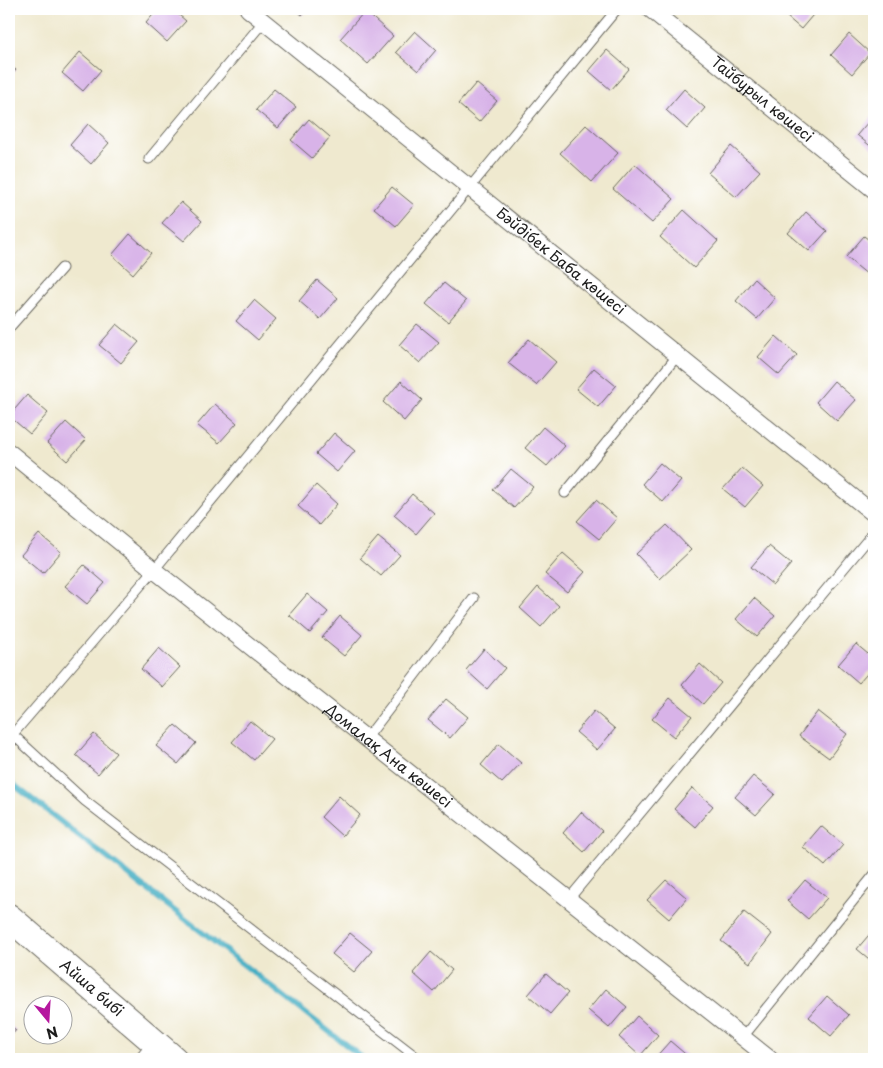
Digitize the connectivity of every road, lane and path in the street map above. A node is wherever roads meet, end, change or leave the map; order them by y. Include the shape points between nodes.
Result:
1 (248, 9) edge
2 (617, 9) edge
3 (650, 9) edge
4 (264, 21) junction
5 (149, 159) dead end
6 (470, 187) junction
7 (874, 190) edge
8 (62, 268) dead end
9 (9, 328) edge
10 (678, 354) junction
11 (9, 452) edge
12 (565, 493) dead end
13 (874, 514) edge
14 (874, 532) edge
15 (154, 570) junction
16 (474, 598) dead end
17 (11, 732) edge
18 (366, 739) junction
19 (874, 874) edge
20 (568, 900) junction
21 (9, 917) edge
22 (743, 1037) junction
23 (158, 1054) edge
24 (419, 1059) edge
25 (770, 1059) edge

1 - 4 street, Бәйдібек Баба көшесі
2 - 6 lane
3 - 7 street, Тайбурыл көшесі
4 - 5 lane
4 - 6 street, Бәйдібек Баба көшесі
6 - 10 street, Бәйдібек Баба көшесі
6 - 15 lane
8 - 9 lane
10 - 12 lane
10 - 13 street, Бәйдібек Баба көшесі
11 - 15 street, Домалақ Ана көшесі
14 - 20 lane
15 - 17 lane
15 - 18 street, Домалақ Ана көшесі
16 - 18 lane
17 - 24 lane via 85,801
18 - 20 street, Домалақ Ана көшесі
19 - 22 lane
20 - 22 street, Домалақ Ана көшесі
21 - 23 main road, Айша бибі
22 - 25 street, Домалақ Ана көшесі

